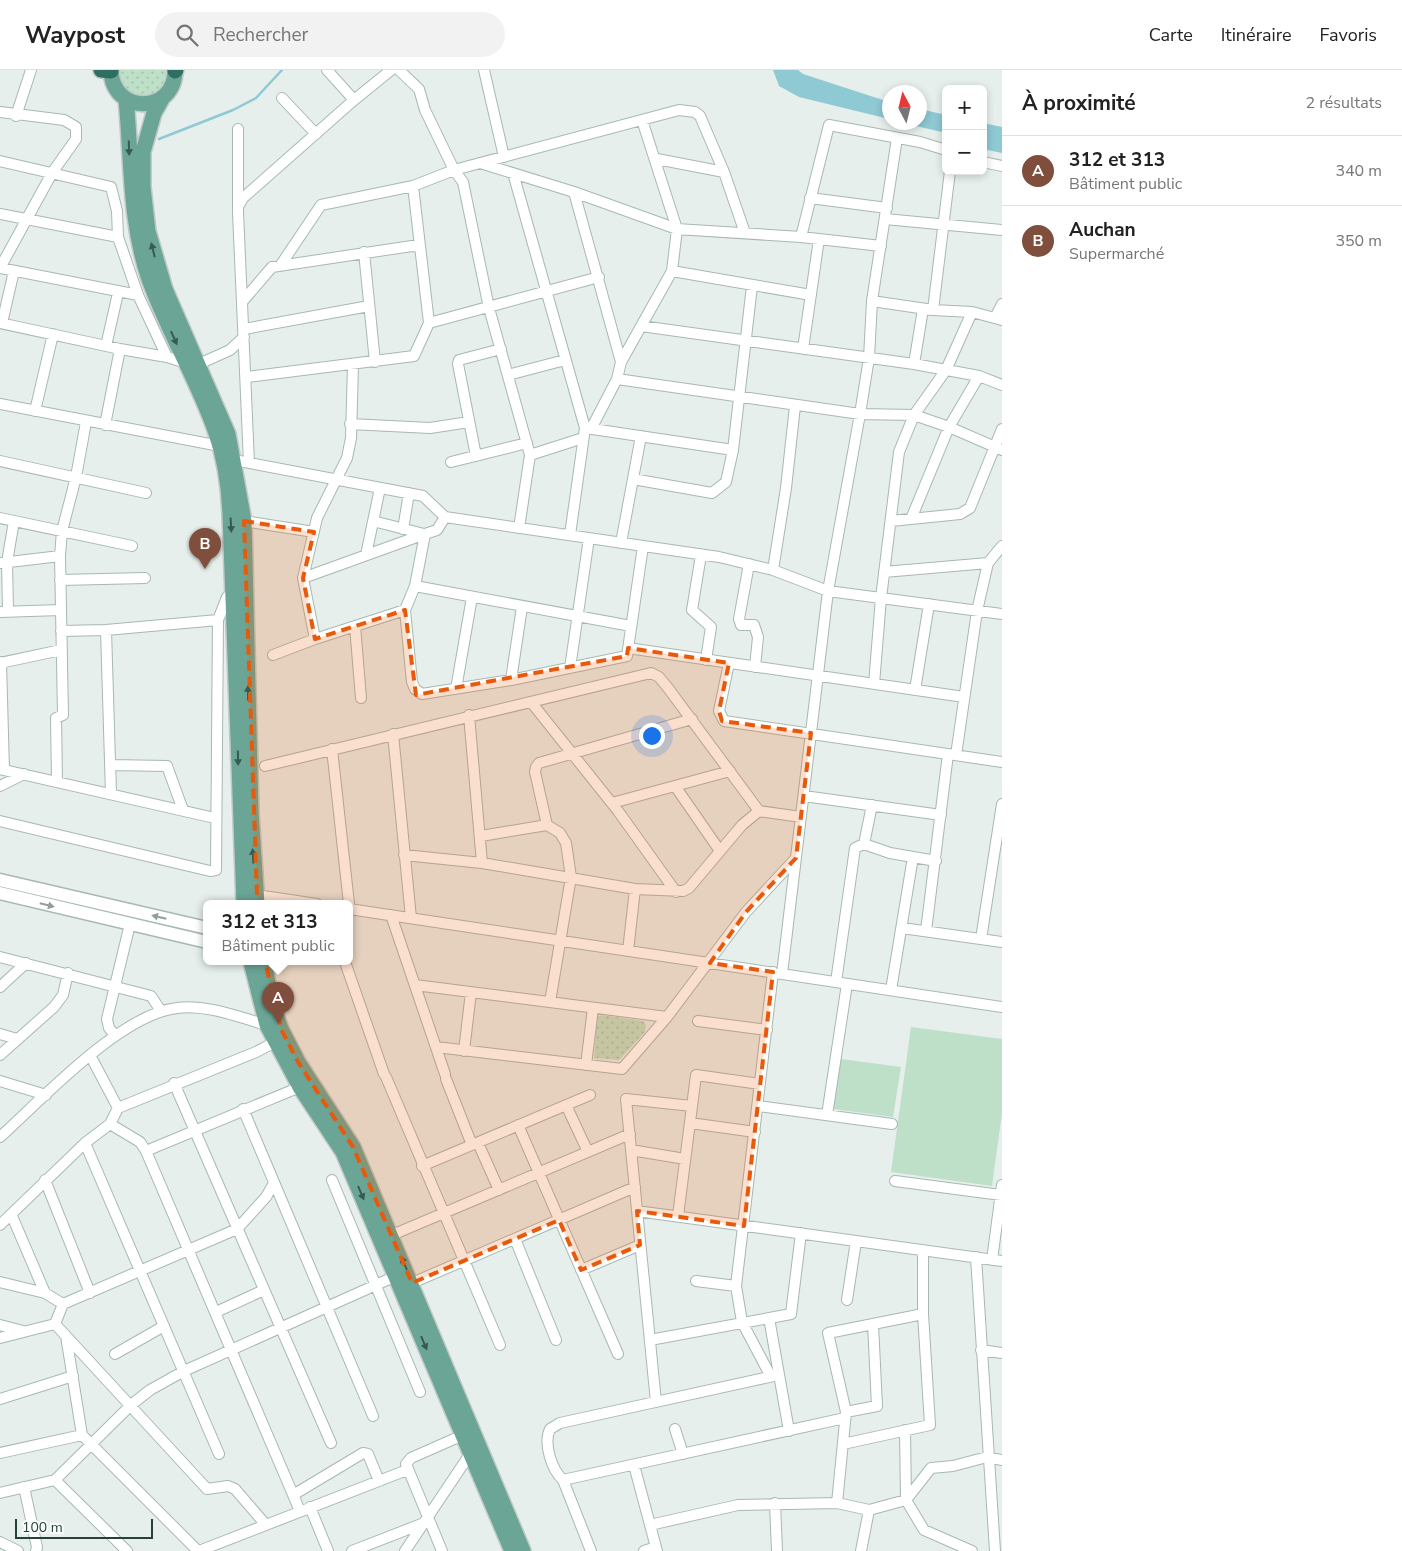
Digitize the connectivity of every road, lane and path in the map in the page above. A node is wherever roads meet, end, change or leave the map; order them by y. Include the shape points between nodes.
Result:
1 (31, 70) edge
2 (108, 70) edge
3 (176, 70) edge
4 (327, 70) edge
5 (391, 70) edge
6 (399, 70) edge
7 (484, 70) edge
8 (163, 97) junction
9 (282, 98) dead end
10 (126, 99) junction
11 (354, 100) junction
12 (0, 112) edge
13 (16, 116) junction
14 (642, 120) junction
15 (238, 129) dead end
16 (316, 134) junction
17 (897, 138) junction
18 (942, 149) edge
19 (504, 157) junction
20 (657, 159) junction
21 (0, 161) edge
22 (480, 163) junction
23 (987, 163) edge
24 (1002, 166) edge
25 (454, 170) junction
26 (724, 172) junction
27 (52, 173) junction
28 (513, 173) junction
29 (950, 175) edge
30 (413, 186) junction
31 (574, 192) junction
32 (810, 198) junction
33 (239, 206) junction
34 (886, 208) junction
35 (0, 214) edge
36 (885, 219) junction
37 (26, 221) junction
38 (944, 225) junction
39 (677, 229) junction
40 (1002, 230) edge
41 (745, 233) junction
42 (118, 237) junction
43 (802, 237) junction
44 (819, 239) junction
45 (880, 246) junction
46 (420, 247) junction
47 (364, 252) junction
48 (280, 266) junction
49 (0, 268) edge
50 (14, 271) junction
51 (672, 271) junction
52 (599, 277) junction
53 (752, 286) junction
54 (546, 292) junction
55 (118, 293) junction
56 (138, 295) junction
57 (811, 295) junction
58 (872, 301) junction
59 (242, 302) junction
60 (1002, 304) edge
61 (369, 306) junction
62 (489, 308) junction
63 (928, 310) junction
64 (972, 312) junction
65 (999, 319) edge
66 (429, 322) junction
67 (1, 323) edge
68 (641, 326) junction
69 (244, 333) junction
70 (53, 334) junction
71 (746, 342) junction
72 (106, 346) junction
73 (120, 349) junction
74 (501, 349) junction
75 (803, 350) junction
76 (167, 356) junction
77 (869, 358) junction
78 (565, 360) junction
79 (375, 362) junction
80 (621, 362) junction
81 (192, 363) junction
82 (914, 364) junction
83 (353, 365) junction
84 (946, 370) junction
85 (508, 375) junction
86 (979, 376) junction
87 (247, 377) junction
88 (617, 379) junction
89 (1002, 385) edge
90 (740, 398) junction
91 (0, 404) edge
92 (796, 406) junction
93 (35, 411) junction
94 (860, 414) junction
95 (914, 415) junction
96 (86, 422) junction
97 (469, 422) junction
98 (350, 424) junction
99 (105, 425) junction
100 (949, 427) junction
101 (1002, 429) edge
102 (586, 432) junction
103 (641, 436) junction
104 (527, 443) junction
105 (220, 446) junction
106 (998, 448) edge
107 (733, 450) junction
108 (530, 455) junction
109 (476, 456) junction
110 (0, 461) edge
111 (242, 462) junction
112 (451, 462) dead end
113 (76, 478) junction
114 (335, 479) junction
115 (633, 479) junction
116 (380, 488) junction
117 (146, 493) dead end
118 (409, 493) junction
119 (445, 517) junction
120 (0, 518) edge
121 (911, 519) junction
122 (14, 521) junction
123 (244, 521) junction
124 (373, 521) junction
125 (891, 521) junction
126 (519, 528) junction
127 (403, 529) junction
128 (62, 531) junction
129 (314, 532) junction
130 (425, 534) junction
131 (570, 535) junction
132 (589, 538) junction
133 (621, 543) junction
134 (132, 546) dead end
135 (643, 546) junction
136 (1002, 546) edge
137 (366, 555) junction
138 (701, 555) junction
139 (60, 556) junction
140 (3, 563) edge
141 (988, 563) junction
142 (749, 564) junction
143 (773, 570) junction
144 (884, 572) junction
145 (145, 578) dead end
146 (303, 578) junction
147 (60, 580) junction
148 (415, 586) junction
149 (828, 591) junction
150 (234, 596) junction
151 (472, 597) junction
152 (881, 598) junction
153 (929, 604) junction
154 (522, 607) junction
155 (61, 610) junction
156 (405, 610) junction
157 (4, 611) edge
158 (977, 611) junction
159 (1002, 614) edge
160 (578, 617) junction
161 (218, 620) junction
162 (355, 626) junction
163 (631, 626) junction
164 (106, 630) junction
165 (61, 631) junction
166 (315, 639) junction
167 (628, 648) junction
168 (62, 650) junction
169 (273, 655) dead end
170 (706, 660) junction
171 (1, 663) edge
172 (729, 663) junction
173 (755, 667) junction
174 (570, 668) junction
175 (818, 676) junction
176 (511, 680) junction
177 (874, 684) junction
178 (456, 689) junction
179 (915, 690) junction
180 (361, 698) dead end
181 (964, 698) junction
182 (530, 702) junction
183 (469, 715) junction
184 (692, 720) junction
185 (811, 733) junction
186 (393, 734) junction
187 (332, 749) junction
188 (569, 753) junction
189 (952, 755) junction
190 (1002, 762) edge
191 (110, 764) junction
192 (265, 766) dead end
193 (2, 769) edge
194 (730, 771) junction
195 (24, 774) junction
196 (57, 782) junction
197 (0, 786) edge
198 (675, 786) junction
199 (111, 794) junction
200 (804, 796) junction
201 (612, 804) junction
202 (1002, 804) edge
203 (872, 805) junction
204 (183, 810) junction
205 (759, 811) junction
206 (941, 815) junction
207 (801, 817) junction
208 (215, 818) junction
209 (0, 821) edge
210 (547, 825) junction
211 (1001, 826) edge
212 (481, 836) junction
213 (864, 844) junction
214 (720, 851) junction
215 (404, 855) junction
216 (913, 857) junction
217 (796, 858) junction
218 (936, 862) junction
219 (482, 863) junction
220 (997, 867) edge
221 (571, 877) junction
222 (0, 880) edge
223 (635, 889) junction
224 (676, 892) junction
225 (0, 893) edge
226 (252, 900) edge
227 (252, 900) edge
228 (349, 900) edge
229 (353, 910) edge
230 (391, 915) junction
231 (411, 918) junction
232 (130, 924) junction
233 (203, 927) edge
234 (902, 928) junction
235 (926, 931) junction
236 (981, 939) junction
237 (559, 940) junction
238 (203, 941) edge
239 (1002, 942) edge
240 (628, 951) junction
241 (0, 957) edge
242 (26, 963) junction
243 (710, 963) junction
244 (252, 965) edge
245 (265, 965) edge
246 (345, 965) edge
247 (68, 973) junction
248 (778, 973) junction
249 (836, 982) junction
250 (847, 984) junction
251 (114, 985) junction
252 (415, 985) junction
253 (0, 987) edge
254 (890, 990) junction
255 (471, 992) junction
256 (550, 1002) junction
257 (1002, 1007) edge
258 (593, 1008) junction
259 (161, 1011) junction
260 (667, 1017) junction
261 (698, 1021) dead end
262 (267, 1024) junction
263 (766, 1030) junction
264 (0, 1034) edge
265 (115, 1035) junction
266 (17, 1039) junction
267 (275, 1042) junction
268 (436, 1047) junction
269 (464, 1051) junction
270 (0, 1055) edge
271 (90, 1055) junction
272 (586, 1065) junction
273 (0, 1081) edge
274 (174, 1083) junction
275 (760, 1084) junction
276 (300, 1086) junction
277 (46, 1095) junction
278 (590, 1095) dead end
279 (566, 1105) junction
280 (692, 1106) junction
281 (758, 1106) junction
282 (118, 1108) junction
283 (243, 1109) junction
284 (827, 1115) junction
285 (690, 1123) junction
286 (110, 1124) junction
287 (892, 1124) dead end
288 (518, 1126) junction
289 (194, 1129) junction
290 (755, 1132) junction
291 (630, 1134) junction
292 (0, 1137) edge
293 (85, 1143) junction
294 (475, 1144) junction
295 (631, 1150) junction
296 (146, 1151) junction
297 (588, 1152) junction
298 (685, 1159) junction
299 (422, 1166) junction
300 (539, 1173) junction
301 (45, 1180) junction
302 (332, 1180) dead end
303 (895, 1181) dead end
304 (274, 1183) junction
305 (635, 1187) junction
306 (499, 1190) junction
307 (1001, 1190) edge
308 (637, 1211) junction
309 (443, 1214) junction
310 (12, 1216) junction
311 (678, 1216) junction
312 (559, 1220) junction
313 (0, 1225) edge
314 (744, 1226) junction
315 (237, 1229) junction
316 (801, 1233) junction
317 (392, 1235) junction
318 (515, 1239) junction
319 (856, 1241) junction
320 (640, 1245) junction
321 (187, 1250) junction
322 (923, 1250) junction
323 (976, 1258) junction
324 (464, 1260) junction
325 (997, 1260) edge
326 (581, 1270) junction
327 (140, 1271) junction
328 (396, 1276) junction
329 (696, 1281) dead end
330 (0, 1282) edge
331 (412, 1283) junction
332 (376, 1285) junction
333 (736, 1286) junction
334 (264, 1290) junction
335 (45, 1293) junction
336 (90, 1293) junction
337 (847, 1300) dead end
338 (63, 1304) junction
339 (327, 1307) junction
340 (216, 1312) junction
341 (923, 1314) junction
342 (769, 1318) junction
343 (742, 1322) junction
344 (55, 1324) junction
345 (872, 1324) junction
346 (0, 1325) edge
347 (164, 1326) junction
348 (281, 1328) junction
349 (24, 1331) junction
350 (66, 1335) junction
351 (0, 1338) edge
352 (556, 1340) dead end
353 (650, 1340) junction
354 (500, 1345) dead end
355 (232, 1350) junction
356 (981, 1350) junction
357 (1002, 1353) edge
358 (115, 1354) dead end
359 (618, 1354) dead end
360 (184, 1371) junction
361 (774, 1375) junction
362 (73, 1376) junction
363 (420, 1392) dead end
364 (0, 1399) edge
365 (656, 1402) junction
366 (131, 1405) junction
367 (846, 1415) junction
368 (374, 1416) dead end
369 (676, 1429) dead end
370 (905, 1430) junction
371 (789, 1431) junction
372 (82, 1435) junction
373 (462, 1435) junction
374 (331, 1443) dead end
375 (92, 1444) junction
376 (842, 1444) junction
377 (0, 1453) edge
378 (219, 1454) dead end
379 (470, 1454) junction
380 (683, 1454) junction
381 (994, 1458) edge
382 (634, 1465) junction
383 (1002, 1466) edge
384 (407, 1470) junction
385 (55, 1480) junction
386 (563, 1480) junction
387 (379, 1481) junction
388 (24, 1487) junction
389 (0, 1493) edge
390 (293, 1494) junction
391 (906, 1500) junction
392 (775, 1503) junction
393 (837, 1503) junction
394 (310, 1507) junction
395 (869, 1510) junction
396 (300, 1511) junction
397 (426, 1520) junction
398 (266, 1524) junction
399 (650, 1525) junction
400 (0, 1542) edge
401 (367, 1548) edge
402 (657, 1549) edge
403 (18, 1551) edge
404 (36, 1551) edge
405 (127, 1551) edge
406 (198, 1551) edge
407 (328, 1551) edge
408 (352, 1551) edge
409 (405, 1551) edge
410 (442, 1551) edge
411 (512, 1551) edge
412 (522, 1551) edge
413 (591, 1551) edge
414 (644, 1551) edge
415 (777, 1551) edge
416 (861, 1551) edge
417 (972, 1551) edge
418 (994, 1551) edge

1 - 13 street
2 - 10 main road via 113,84
3 - 8 main road via 173,85
4 - 11 street
5 - 11 street
6 - 25 street via 419,89 425,110
7 - 19 street
8 - 10 main road via 149,104
81 -> 8 main road via 165,290 148,231 143,187 143,152 154,113
9 - 16 street
10 -> 81 main road via 137,236 158,302
11 - 16 street
12 - 13 street
13 - 27 street via 64,120 76,127 76,139
14 - 19 street
14 - 20 street
14 - 26 street via 679,110 695,112 700,116
15 - 33 street
16 - 33 street via 243,198
17 - 18 street
17 - 32 street via 829,126
17 - 34 street
19 - 22 street
20 - 26 street
20 - 39 street
21 - 27 street
22 - 25 street
22 - 28 street
23 - 24 street
25 - 30 street
25 - 62 street via 463,182
26 - 41 street
27 - 37 street
27 - 42 street via 111,187 117,211
28 - 31 street
28 - 54 street
29 - 38 street
30 - 46 street
30 - 48 street via 320,205
31 - 39 street
31 - 52 street
32 - 34 street
32 - 43 street
33 - 59 street
34 - 36 street
35 - 37 street
36 - 38 street
36 - 45 street
37 - 42 street
37 - 49 street
38 - 40 street
38 - 63 street
39 - 41 street
39 - 51 street
41 - 43 street
42 - 56 street
43 - 44 street
44 - 45 street
44 - 57 street
45 - 58 street
46 - 47 street
46 - 66 street
47 - 48 street
47 - 61 street
48 - 59 street via 272,267
49 - 50 street
50 - 55 street
50 - 67 street
51 - 53 street
51 - 68 street
52 - 54 street
52 - 80 street
53 - 57 street
53 - 71 street
54 - 62 street
54 - 78 street
55 - 56 street
55 - 72 street
56 - 76 street
57 - 75 street
58 - 63 street
58 - 77 street
59 - 69 street
60 - 65 street
61 - 69 street
61 - 79 street
62 - 66 street
62 - 74 street
63 - 64 street
63 - 82 street
64 - 65 street
64 - 84 street
66 - 79 street via 414,356
67 - 70 street
68 - 71 street
68 - 80 street
69 - 81 street via 230,350
69 - 87 street
70 - 72 street
70 - 93 street
71 - 75 street
71 - 90 street
72 - 73 street
73 - 76 street
73 - 99 street
74 - 85 street
74 - 97 street via 459,360 458,371
75 - 77 street
76 - 81 street
77 - 82 street
77 - 94 street
78 - 85 street
78 - 102 street
79 - 83 street
80 - 88 street
81 - 105 main road
81 - 111 main road
82 - 84 street
83 - 87 street
83 - 98 street
84 - 86 street
84 - 95 street
85 - 104 street
86 - 89 street
86 - 100 street
87 - 111 street
88 - 90 street
88 - 102 street
90 - 92 street
90 - 107 street
91 - 93 street
92 - 94 street
92 - 143 street
93 - 96 street
94 - 95 street
94 - 149 street
95 - 100 street
95 - 125 street via 899,452
96 - 99 street
96 - 113 street
97 - 98 street via 430,428
97 - 109 street
98 - 114 street via 348,458
99 - 105 street
100 - 106 street
100 - 121 street
101 - 106 street
102 - 103 street
102 - 108 street
102 - 131 street
103 - 107 street
103 - 115 street
104 - 108 street
104 - 109 street
105 -> 150 main road via 229,499
106 - 121 street via 970,508 960,514
107 - 115 street via 726,482 712,493
108 - 126 street
109 - 112 street
110 - 113 street
111 - 114 street
111 - 123 main road
113 - 117 street
113 - 128 street
114 - 116 street
114 - 129 street
115 - 133 street
116 - 118 street
116 - 124 street
118 - 119 street via 423,496
118 - 127 street
119 - 126 street
119 - 130 street via 438,530
120 - 122 street
121 - 125 street
122 - 128 street
122 - 140 street
123 - 129 street
227 -> 123 main road
124 - 127 street
124 - 137 street
125 - 144 street
126 - 131 street
127 - 130 street
128 - 134 street
128 - 139 street
129 - 146 street
130 - 137 street
130 - 148 street
131 - 132 street
132 - 133 street
132 - 160 street
133 - 135 street
135 - 138 street
135 - 163 street
136 - 141 street
137 - 146 street
138 - 142 street
138 - 170 street via 692,610 711,627
139 - 140 street
139 - 147 street
140 - 157 street
141 - 144 street
141 - 158 street
142 - 143 street
142 - 173 street via 739,619 741,625 754,625 758,631
143 - 149 street
144 - 152 street
145 - 147 street
146 - 166 street
147 - 155 street
148 - 151 street
148 - 156 street
149 - 152 street
149 - 175 street
150 - 161 street via 227,597
150 -> 226 main road via 240,842
151 - 154 street
151 - 178 street
152 - 153 street
152 - 177 street
153 - 158 street
153 - 179 street
154 - 160 street
154 - 176 street
155 - 157 street
155 - 165 street
156 - 162 street
156 - 178 street via 414,689 422,694
158 - 159 street
158 - 181 street
160 - 163 street
160 - 174 street
161 - 164 street
161 - 208 street
162 - 166 street
162 - 180 street
163 - 167 street
164 - 165 street
164 - 191 street
165 - 168 street
166 - 169 street
167 - 170 street
167 - 174 street via 627,656
168 - 171 street
168 - 196 street via 63,715 56,718
170 - 172 street
171 - 193 street
172 - 173 street
172 - 185 street via 720,710 724,722
173 - 175 street
174 - 176 street
175 - 177 street
175 - 185 street
176 - 178 street
177 - 179 street
179 - 181 street
181 - 189 street
182 - 183 street
182 - 184 street via 655,673
182 - 188 street
183 - 186 street
183 - 212 street
184 - 188 street
184 - 194 street
185 - 189 street
185 - 200 street
186 - 187 street
186 - 215 street
187 - 192 street
187 - 228 street
188 - 201 street
188 - 210 street via 539,763 536,767
189 - 190 street
189 - 206 street
191 - 199 street
191 - 204 street via 167,766
193 - 195 street
194 - 198 street
194 - 205 street
195 - 196 street
195 - 197 street
196 - 199 street
198 - 201 street
198 - 214 street
199 - 204 street
200 - 203 street
200 - 207 street
201 - 224 street
202 - 211 street
203 - 206 street
203 - 213 street
204 - 208 street
205 - 207 street
205 - 214 street
206 - 218 street
207 - 217 street
208 - 209 street via 217,864 216,870 210,871
210 - 212 street
210 - 221 street via 560,833 566,843
211 - 220 street
212 - 219 street
213 - 216 street
213 - 249 street via 853,851
214 - 224 street via 689,888
215 - 219 street
215 - 231 street
216 - 218 street
216 - 234 street
217 - 243 street via 746,912
217 - 248 street
218 - 235 street
219 - 221 street
220 - 236 street
221 - 223 street
221 - 237 street
233 -> 222 street
223 - 224 street
223 - 240 street
225 -> 232 street
229 - 230 street
230 - 231 street
230 - 252 street
231 - 237 street
232 - 238 street
232 - 251 street
234 - 235 street
234 - 254 street
235 - 236 street
236 - 239 street
237 - 240 street
237 - 256 street
240 - 243 street
241 - 242 street
242 - 247 street
242 - 253 street
243 - 248 street
243 - 260 street
244 - 262 main road
245 - 317 main road via 272,1005 281,1029 298,1062 349,1139
246 - 299 street
247 - 251 street
247 - 266 street via 63,995
248 - 249 street
248 - 263 street
249 - 250 street
250 - 254 street
250 - 284 street
251 - 259 street via 151,996
251 - 265 street via 107,1018
252 - 255 street
252 - 268 street
254 - 257 street
255 - 256 street
255 - 269 street
256 - 258 street
258 - 260 street
258 - 272 street
259 - 262 street via 200,1008
259 - 265 street
260 - 272 street via 622,1069
261 - 263 street
262 - 267 main road
263 - 275 street
264 - 266 street
265 - 271 street
266 - 270 street
267 - 274 street
267 - 276 main road
268 - 269 street
268 - 294 street
269 - 272 street
271 - 277 street
271 - 282 street
273 - 277 street
274 - 282 street
274 - 289 street
275 - 280 street via 696,1075
275 - 281 street
276 - 283 street
276 -> 328 main road via 344,1152
277 - 292 street
278 - 279 street
279 - 288 street
279 - 297 street
280 - 285 street
280 - 291 street via 626,1099
281 - 284 street
281 - 290 street
282 - 286 street
283 - 289 street
283 - 304 street
284 - 287 street
285 - 290 street
285 - 298 street
286 - 293 street
286 - 296 street via 140,1142
288 - 294 street
288 - 300 street
289 - 296 street
289 - 315 street
290 - 314 street
291 - 295 street
291 - 297 street
293 - 301 street
293 - 327 street
294 - 299 street
294 - 306 street
295 - 298 street
295 - 305 street
296 - 321 street
297 - 300 street
298 - 311 street
299 - 309 street
300 - 306 street
300 - 312 street
301 - 310 street
301 - 336 street
302 - 332 street
303 - 307 street
304 - 315 street via 266,1197
304 - 339 street
305 - 308 street
305 - 312 street
306 - 309 street
307 - 325 street
308 - 311 street
308 - 320 street
309 - 317 street
309 - 324 street
310 - 313 street
310 - 335 street
311 - 314 street
312 - 318 street
312 - 326 street
314 - 316 street
314 - 333 street
315 - 321 street
315 - 334 street
316 - 319 street
316 - 342 street via 791,1314
331 -> 317 main road
318 - 324 street
318 - 352 street
319 - 322 street
319 - 337 street
320 - 326 street
320 - 353 street
321 - 327 street
321 - 340 street
322 - 323 street
322 - 341 street
323 - 325 street
323 - 356 street
324 - 331 street
324 - 354 street
326 - 359 street
327 - 336 street
327 - 347 street
328 - 332 street
328 -> 373 main road
329 - 333 street
330 - 335 street
331 - 412 main road
332 - 339 street
332 - 363 street
333 - 343 street
334 - 340 street
334 - 348 street
335 - 338 street
336 - 338 street
338 - 344 street
339 - 348 street
339 - 368 street
340 - 355 street
341 - 345 street
341 - 370 street via 930,1425
342 - 343 street
342 - 361 street
343 - 353 street
343 - 361 street
344 - 349 street
344 - 350 street
345 - 367 street via 877,1406
345 - 367 street via 828,1333
346 - 349 street
347 - 358 street
347 - 360 street
348 - 355 street
348 - 374 street
349 - 351 street
350 - 362 street
350 - 366 street
353 - 365 street
355 - 360 street
355 - 390 street
356 - 357 street
356 - 381 street
360 - 366 street
360 - 378 street
361 - 365 street
361 - 371 street
362 - 364 street
362 - 372 street
365 - 386 street via 560,1423 550,1429 546,1441 558,1475
366 - 375 street
366 - 398 street via 207,1489 228,1486 235,1489
367 - 371 street
367 - 376 street
369 - 380 street
370 - 376 street
370 - 391 street
371 - 380 street
372 - 375 street
372 - 377 street
373 - 379 main road
373 - 384 street via 411,1458 406,1464
375 - 385 street
375 - 406 street
376 - 393 street
379 - 397 street
379 - 411 main road
380 - 382 street
381 - 383 street
381 - 391 street via 931,1468
381 - 418 street
382 - 386 street
382 - 399 street
384 - 387 street
384 - 397 street
385 - 388 street
385 - 405 street
386 - 413 street
387 - 390 street via 368,1454 363,1453
387 - 394 street
388 - 389 street
388 - 404 street via 38,1547
390 - 396 street
391 - 395 street
391 - 417 street via 924,1530
392 - 393 street
392 - 399 street via 738,1505
392 - 415 street
393 - 395 street
394 - 396 street
394 - 407 street
395 - 416 street
396 - 398 street
397 - 401 street
397 - 409 street
397 - 410 street
398 - 406 street
399 - 402 street
400 - 403 street
401 - 408 street
402 - 414 street

